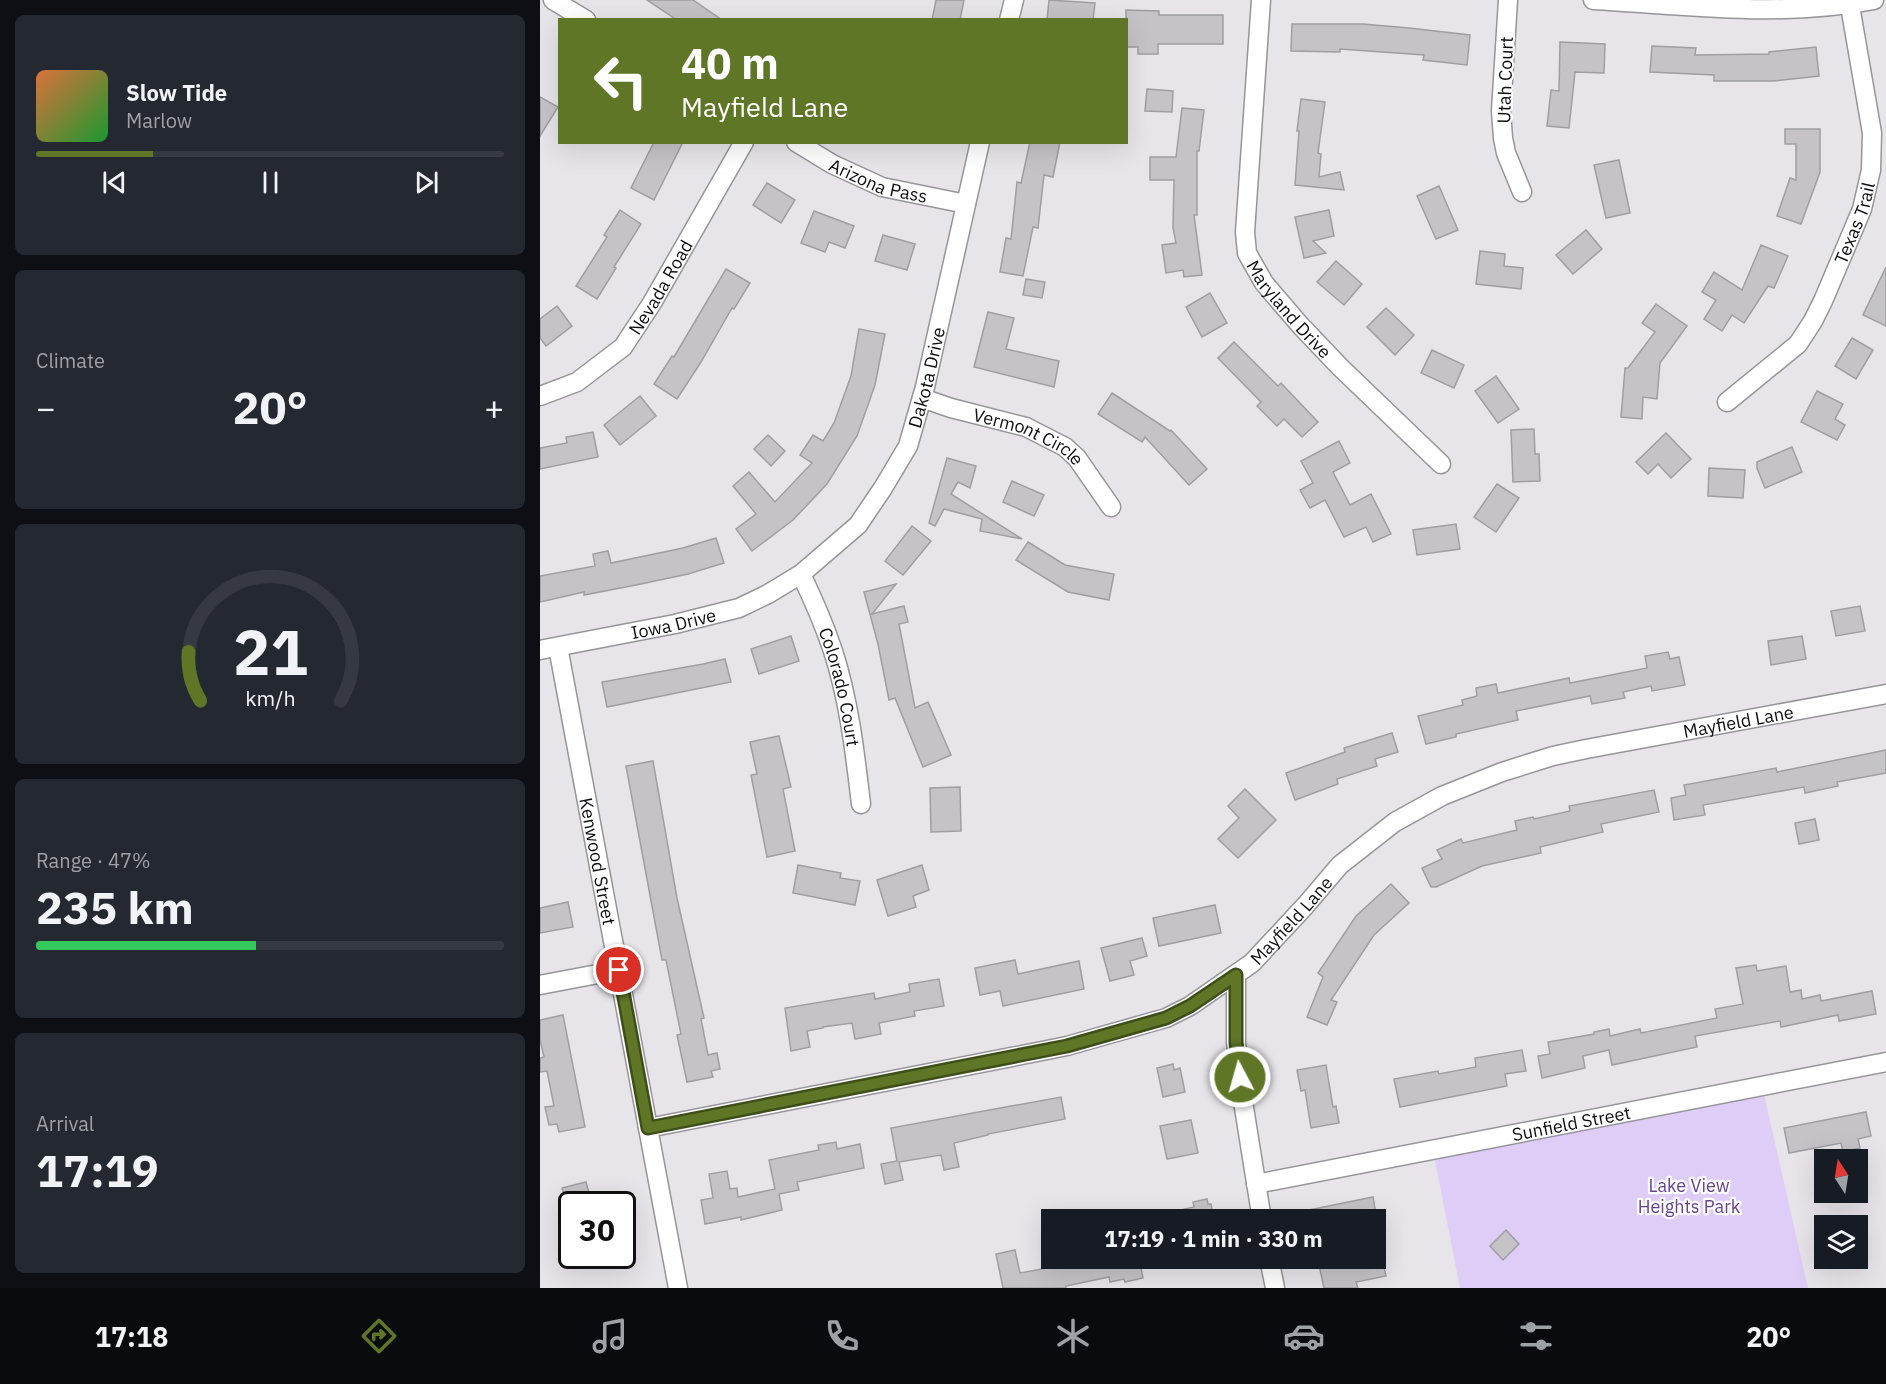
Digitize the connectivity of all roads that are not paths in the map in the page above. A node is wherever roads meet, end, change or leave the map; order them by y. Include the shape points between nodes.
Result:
1 (553, 0) edge
2 (1014, 0) edge
3 (1262, 0) edge
4 (1508, 0) edge
5 (1593, 0) edge
6 (1874, 0) edge
7 (1850, 2) edge
8 (583, 18) edge
9 (1010, 18) edge
10 (743, 144) edge
11 (798, 144) edge
12 (980, 144) edge
13 (1522, 192) dead end
14 (966, 204) junction
15 (540, 396) edge
16 (922, 398) junction
17 (1727, 402) dead end
18 (1441, 464) dead end
19 (1111, 507) dead end
20 (801, 574) junction
21 (549, 648) edge
22 (1886, 694) edge
23 (861, 804) dead end
24 (619, 970) junction
25 (1236, 975) junction
26 (540, 985) edge
27 (1886, 1062) edge
28 (648, 1128) junction
29 (1256, 1184) junction
30 (1260, 1209) edge
31 (1271, 1269) edge
32 (678, 1288) edge
33 (1275, 1288) edge

1 - 8 street
2 - 9 street
3 - 18 street, Maryland Drive via 1245,232 1247,253 1264,283 1300,326
4 - 13 street, Utah Court via 1501,111 1506,153
5 - 7 street via 1767,10
6 - 7 street
7 - 17 street, Texas Trail via 1872,133 1871,170 1862,209 1823,301 1798,344
10 - 15 street, Nevada Road via 623,347 577,382
11 - 14 street, Arizona Pass via 882,187
12 - 14 street, Dakota Drive
14 - 16 street, Dakota Drive
16 - 19 street, Vermont Circle via 1026,427 1065,447
16 - 20 street, Dakota Drive via 908,446 884,488 858,525
20 - 21 street, Iowa Drive via 739,608
20 - 23 street, Colorado Court via 833,651 854,747
21 - 24 street, Kenwood Street
22 - 25 street, Mayfield Lane via 1553,756 1442,796 1395,822 1340,865 1252,963
24 - 26 street
24 - 28 street, Kenwood Street
25 - 28 street, Mayfield Lane via 1166,1018 1067,1046
25 - 29 street via 1237,1053
27 - 29 street, Sunfield Street
28 - 32 street, Kenwood Street
29 - 30 street
31 - 33 street

